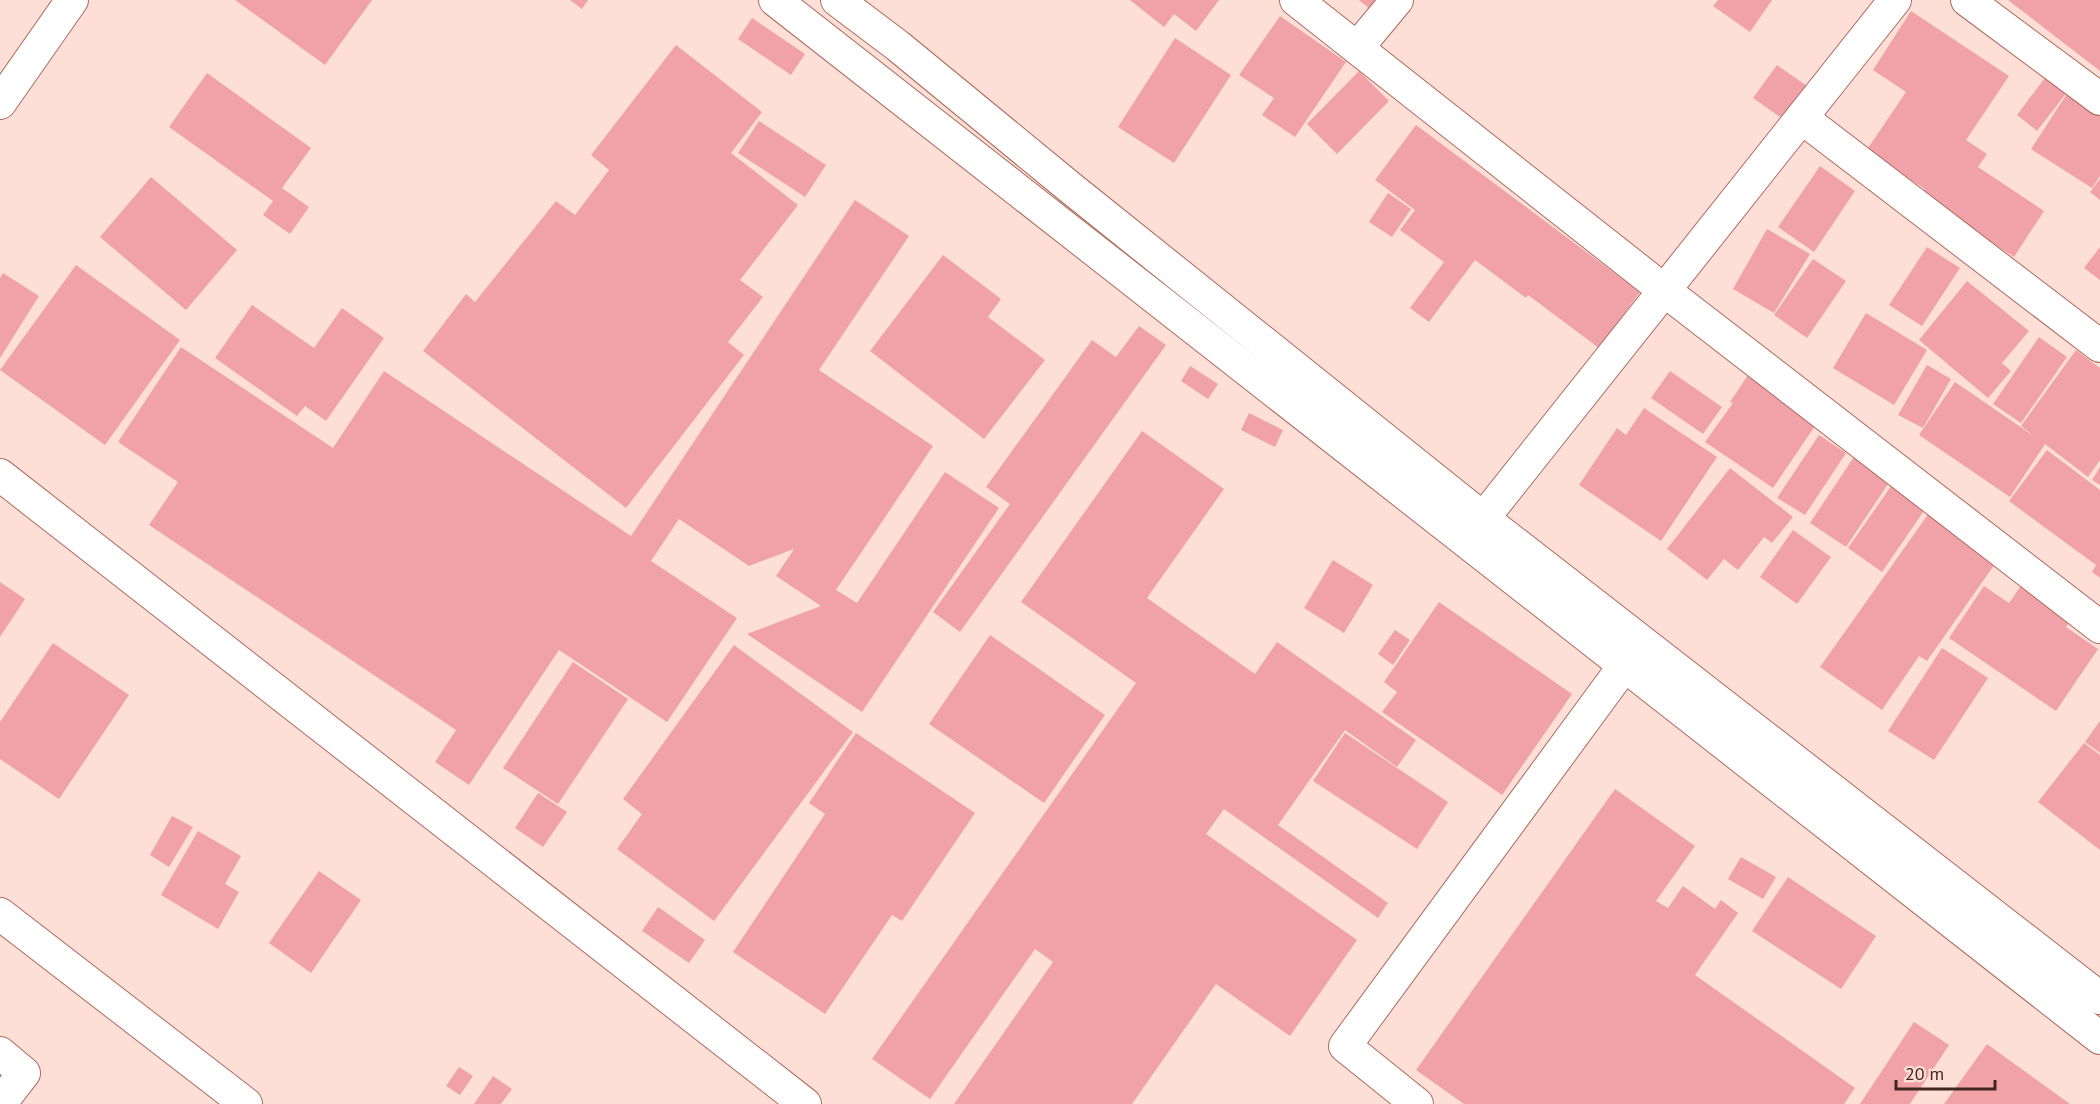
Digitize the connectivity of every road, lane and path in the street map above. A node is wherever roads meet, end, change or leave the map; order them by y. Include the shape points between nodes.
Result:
1 (72, 0) edge
2 (775, 0) edge
3 (837, 0) edge
4 (1296, 0) edge
5 (1397, 0) edge
6 (1895, 0) edge
7 (1966, 0) edge
8 (1357, 48) junction
9 (2100, 98) edge
10 (0, 103) edge
11 (1802, 118) junction
12 (1665, 291) junction
13 (2100, 346) edge
14 (0, 475) edge
15 (1474, 530) junction
16 (2100, 627) edge
17 (1624, 666) junction
18 (0, 914) edge
19 (2100, 998) edge
20 (2100, 1038) edge
21 (0, 1053) edge
22 (0, 1104) edge
23 (246, 1104) edge
24 (805, 1104) edge
25 (1417, 1104) edge

1 - 10 street
2 - 15 street
3 - 15 street via 1072,189
4 - 8 street
5 - 8 street
6 - 11 street
7 - 9 street
8 - 12 street
11 - 12 street
11 - 13 street
12 - 15 street
12 - 16 street
14 - 24 street
15 - 17 street
15 - 19 street
17 - 20 street
17 - 25 street via 1345,1046
18 - 23 street
21 - 22 street via 24,1073

